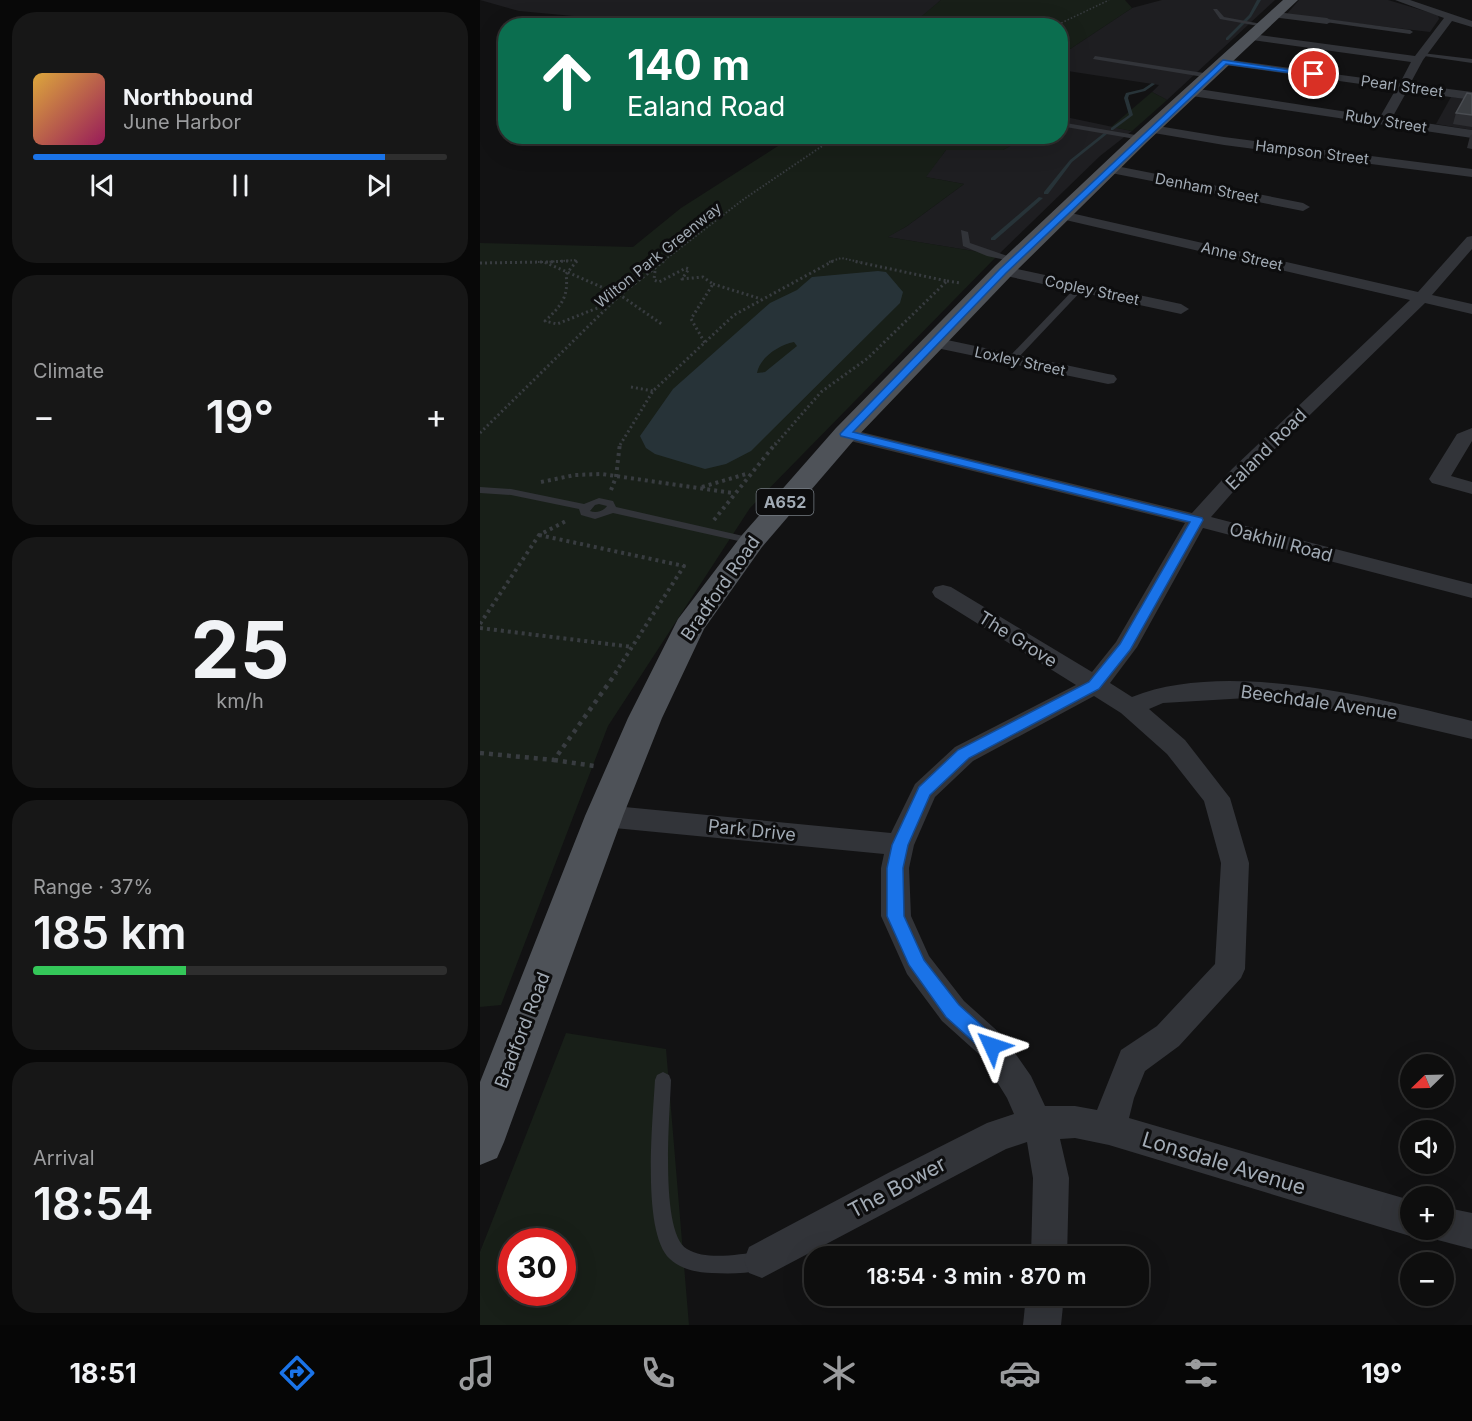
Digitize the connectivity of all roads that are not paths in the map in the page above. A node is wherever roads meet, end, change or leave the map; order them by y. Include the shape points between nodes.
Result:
1 (1400, 0) edge
2 (1215, 10) dead end
3 (1450, 16) junction
4 (1262, 20) edge
5 (1327, 21) joint
6 (1472, 24) edge
7 (1410, 32) dead end
8 (1323, 34) dead end
9 (1311, 45) junction
10 (1421, 57) junction
11 (1095, 58) dead end
12 (1472, 60) edge
13 (1209, 76) junction
14 (1402, 87) junction
15 (1472, 96) edge
16 (1068, 120) edge
17 (1384, 121) junction
18 (1068, 125) edge
19 (1094, 130) junction
20 (1146, 134) junction
21 (1472, 134) edge
22 (1111, 169) junction
23 (1472, 173) edge
24 (1302, 207) dead end
25 (1062, 215) junction
26 (964, 232) dead end
27 (1472, 240) edge
28 (1009, 265) junction
29 (1081, 287) junction
30 (1422, 297) junction
31 (1181, 309) dead end
32 (1472, 309) edge
33 (933, 342) junction
34 (1012, 359) junction
35 (1107, 379) dead end
36 (845, 434) junction
37 (1472, 434) edge
38 (1472, 488) edge
39 (480, 490) edge
40 (1197, 520) junction
41 (752, 540) junction
42 (1472, 591) edge
43 (943, 592) dead end
44 (1094, 686) junction
45 (1130, 707) junction
46 (1472, 730) edge
47 (604, 816) junction
48 (900, 845) junction
49 (663, 1080) dead end
50 (489, 1089) edge
51 (1036, 1123) junction
52 (1109, 1129) junction
53 (480, 1142) edge
54 (1400, 1216) edge
55 (1454, 1227) edge
56 (1472, 1231) edge
57 (1048, 1246) edge
58 (762, 1260) joint
59 (1044, 1306) edge
60 (1042, 1325) edge

1 - 3 street
2 - 4 lane via 1222,18
3 - 6 street
3 - 10 street
4 - 5 street
4 - 9 street
4 - 13 main road, Bradford Road / A652
5 - 7 lane
8 - 9 street
9 - 10 street
10 - 12 lane
10 - 14 street
11 - 13 lane
13 - 14 street, Pearl Street
13 - 17 street, Ruby Street
13 - 20 main road, Bradford Road / A652
14 - 15 street, Pearl Street
14 - 17 street
16 - 19 lane
17 - 21 street, Ruby Street
18 - 19 lane
19 - 20 lane
20 - 22 main road, Bradford Road / A652
20 - 23 street, Hampson Street
22 - 24 street, Denham Street
22 - 25 main road, Bradford Road / A652
25 - 28 main road, Bradford Road / A652
25 - 30 street, Anne Street
26 - 28 lane via 966,244
27 - 30 street, Ealand Road
28 - 29 street, Copley Street
28 - 33 main road, Bradford Road / A652
29 - 31 street, Copley Street
29 - 34 lane
30 - 32 street, Anne Street
30 - 40 street, Ealand Road via 1239,473
33 - 34 street, Loxley Street
33 - 36 main road, Bradford Road / A652
34 - 35 street, Loxley Street
36 - 40 street, Oakhill Road
36 - 41 main road, Bradford Road / A652
37 - 38 street via 1464,438 1439,479
39 - 41 lane via 511,492 585,509 595,502 706,532
40 - 42 street, Oakhill Road
40 - 44 street, Ealand Road via 1125,647
41 - 47 main road, Bradford Road / A652 via 689,626
43 - 44 street, The Grove
44 - 45 street, The Grove
44 - 48 street via 963,754 924,791
45 - 46 street, Beechdale Avenue via 1160,694 1247,689 1365,705
45 - 52 street, The Grove via 1176,747 1217,798 1235,863 1231,957 1230,969 1168,1036 1133,1061
47 - 48 street, Park Drive
47 - 50 main road, Bradford Road / A652
48 - 51 street via 895,868 896,916 918,965 953,1011 992,1046 1019,1087
49 - 58 lane via 661,1199 669,1246 696,1262
50 - 53 main road, Bradford Road / A652
51 - 52 street, Lonsdale Avenue via 1075,1122
51 - 57 street via 1046,1147 1051,1178
51 - 58 street, The Bower via 999,1135
52 - 54 street, Lonsdale Avenue
55 - 56 street
59 - 60 street

